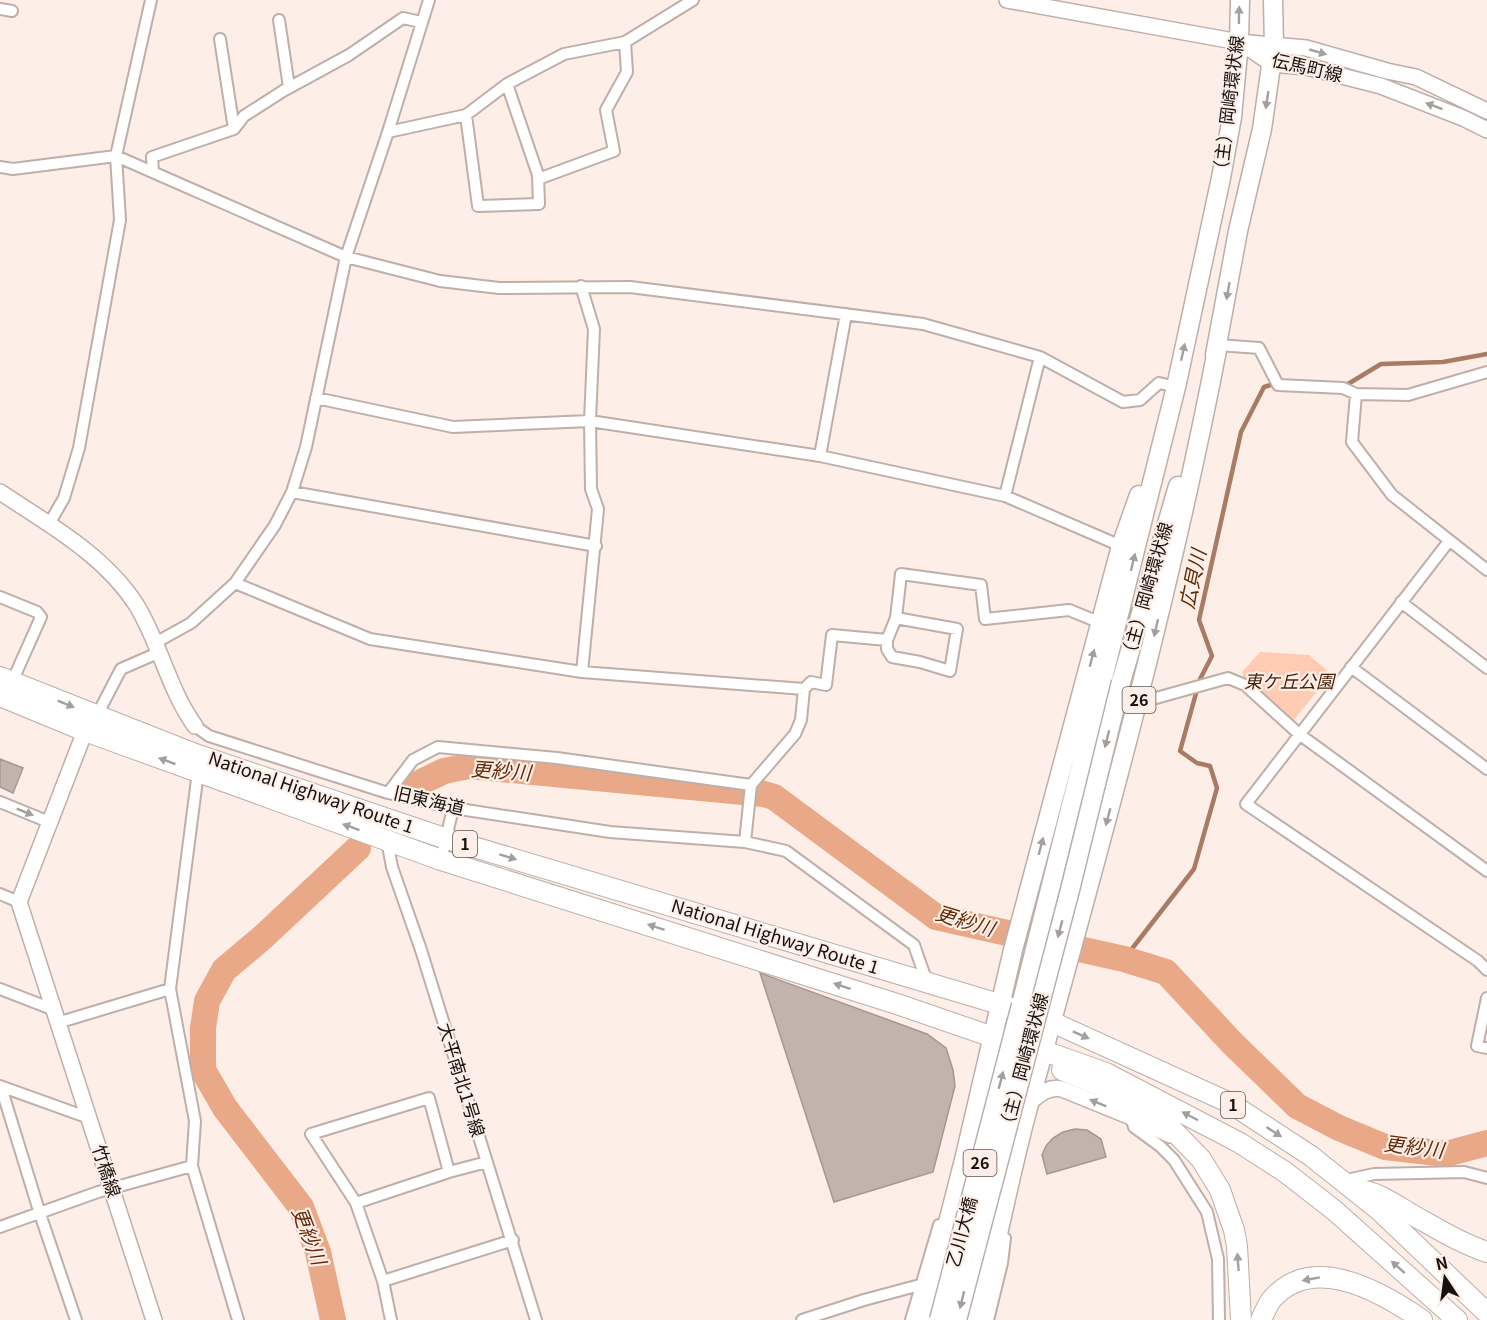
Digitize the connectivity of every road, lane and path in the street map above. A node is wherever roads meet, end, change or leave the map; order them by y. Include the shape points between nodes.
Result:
1 (151, 0) edge
2 (429, 0) edge
3 (693, 0) edge
4 (1007, 0) edge
5 (1240, 0) edge
6 (1273, 0) edge
7 (0, 9) edge
8 (12, 11) dead end
9 (279, 21) dead end
10 (421, 22) junction
11 (220, 39) dead end
12 (625, 42) junction
13 (1239, 42) junction
14 (1274, 45) junction
15 (1272, 64) junction
16 (507, 84) junction
17 (289, 87) junction
18 (1487, 100) edge
19 (1470, 103) junction
20 (1487, 111) edge
21 (466, 116) junction
22 (1463, 118) junction
23 (234, 129) junction
24 (1487, 130) edge
25 (388, 132) junction
26 (116, 156) junction
27 (0, 167) edge
28 (153, 172) junction
29 (538, 178) junction
30 (346, 257) junction
31 (581, 286) junction
32 (846, 314) junction
33 (1218, 345) junction
34 (1040, 357) junction
35 (1487, 372) edge
36 (1176, 387) junction
37 (1356, 394) junction
38 (316, 398) junction
39 (590, 420) junction
40 (820, 456) junction
41 (0, 492) edge
42 (292, 492) junction
43 (1005, 496) junction
44 (49, 524) junction
45 (1449, 541) junction
46 (596, 546) junction
47 (1121, 546) junction
48 (1487, 570) edge
49 (235, 583) junction
50 (0, 597) edge
51 (1401, 602) junction
52 (896, 618) junction
53 (1101, 623) junction
54 (887, 640) junction
55 (158, 648) junction
56 (1351, 667) junction
57 (1487, 668) edge
58 (582, 672) junction
59 (1112, 681) junction
60 (4, 685) edge
61 (804, 688) junction
62 (1138, 703) junction
63 (91, 723) junction
64 (195, 726) joint
65 (1299, 734) junction
66 (1487, 770) edge
67 (198, 772) junction
68 (751, 785) junction
69 (388, 793) junction
70 (0, 802) edge
71 (453, 808) junction
72 (49, 822) junction
73 (447, 839) junction
74 (387, 840) junction
75 (745, 842) junction
76 (441, 860) junction
77 (1487, 871) edge
78 (0, 894) edge
79 (19, 902) junction
80 (1487, 970) edge
81 (927, 982) junction
82 (0, 989) edge
83 (170, 989) junction
84 (1487, 998) edge
85 (999, 1004) junction
86 (1021, 1005) joint
87 (55, 1016) junction
88 (1053, 1022) junction
89 (992, 1041) junction
90 (1487, 1048) edge
91 (1042, 1056) junction
92 (1, 1086) edge
93 (1030, 1102) junction
94 (1131, 1117) junction
95 (89, 1118) junction
96 (1188, 1146) junction
97 (964, 1160) junction
98 (487, 1162) junction
99 (192, 1166) junction
100 (449, 1172) junction
101 (1487, 1178) edge
102 (1010, 1184) junction
103 (1346, 1185) junction
104 (112, 1189) junction
105 (356, 1203) junction
106 (40, 1214) junction
107 (0, 1227) edge
108 (513, 1240) junction
109 (1487, 1252) edge
110 (382, 1281) junction
111 (920, 1285) junction
112 (1487, 1313) edge
113 (76, 1320) edge
114 (154, 1320) edge
115 (238, 1320) edge
116 (391, 1320) edge
117 (536, 1320) edge
118 (802, 1320) edge
119 (910, 1320) edge
120 (922, 1320) edge
121 (939, 1320) edge
122 (957, 1320) edge
123 (976, 1320) edge
124 (988, 1320) edge
125 (1219, 1320) edge
126 (1241, 1320) edge
127 (1261, 1320) edge
128 (1422, 1320) edge
129 (1457, 1320) edge

1 - 26 street
2 - 10 street
3 - 12 street
4 - 13 street
13 -> 5 main road, （主）岡崎環状線 / 26
6 - 14 main road, （主）岡崎環状線 / 26
7 - 8 street
9 - 17 street
10 - 17 street via 403,18 349,55
10 - 25 street
11 - 23 street
12 - 16 street via 564,54
12 - 29 street via 627,72 606,110 614,151
13 - 14 street, 伝馬町線
13 - 15 street, 伝馬町線
36 -> 13 main road, （主）岡崎環状線 / 26 via 1221,178
14 - 15 main road, （主）岡崎環状線 / 26
14 -> 19 street, 伝馬町線 via 1306,48 1416,77
22 -> 15 street, 伝馬町線 via 1381,86 1306,67
15 -> 33 main road, （主）岡崎環状線 / 26
16 - 21 street
16 - 29 street
17 - 23 street via 244,116
18 - 19 street
19 - 20 street, 伝馬町線
19 - 22 street
21 - 25 street
21 - 29 street via 478,206 538,204
22 - 24 street, 伝馬町線
23 - 28 street via 152,157
25 - 30 street
26 - 27 street via 14,169
26 - 28 street
26 - 44 street via 120,220 81,437 64,498
28 - 30 street
30 - 31 street via 440,281 499,288
30 - 38 street
31 - 32 street via 630,287
31 - 39 street via 594,329
32 - 34 street via 923,324
32 - 40 street
33 - 37 street via 1259,348 1278,385 1343,388
33 - 59 main road, （主）岡崎環状線 / 26
33 -> 62 main road, 26
34 - 36 street via 1123,402 1140,400 1159,383
34 - 43 street
35 - 37 street via 1408,395
36 - 47 main road, 26
59 -> 36 main road, （主）岡崎環状線 / 26
37 - 45 street via 1352,442 1392,495
38 - 39 street via 453,427
38 - 42 street
39 - 40 street
39 - 46 street via 591,489 598,509
40 - 43 street
41 - 44 street, 旧東海道
42 - 46 street
42 - 49 street via 275,525
43 - 47 street
44 - 55 street, 旧東海道 via 120,583 137,606
45 - 48 street
45 - 51 street
46 - 58 street
47 - 53 main road, 26
49 - 55 street
49 - 58 street via 370,639
50 - 60 street via 38,612 41,617
51 - 56 street
51 - 57 street
52 - 53 street via 901,574 981,585 985,619 1069,610
52 - 54 street
52 - 54 street via 957,629 950,671 892,657
85 -> 53 main road, 26
54 - 61 street via 832,635 826,685 811,682
55 - 63 street via 121,669
55 - 64 street, 旧東海道 via 185,713
56 - 65 street
56 - 66 street
58 - 61 street
59 - 86 main road, （主）岡崎環状線 / 26
59 -> 122 main road, （主）岡崎環状線 / 26, bridge via 1070,890
60 - 63 highway, National Highway Route 1 / 1
61 - 68 street via 801,720 795,734
62 - 65 street via 1228,678 1245,685
62 -> 88 main road, 26
67 -> 63 highway, National Highway Route 1 / 1
63 - 72 street
63 - 73 highway, National Highway Route 1 / 1
64 - 69 street, 旧東海道 via 209,736
65 - 77 street
65 - 80 street via 1246,804
74 -> 67 highway, National Highway Route 1 / 1
67 - 83 street
68 - 69 street via 557,758 438,747 413,760
68 - 75 street
69 - 71 street, 旧東海道
70 -> 72 street
71 - 73 street
71 - 75 street, 旧東海道 via 610,832
72 - 79 street
73 - 76 street
73 -> 81 highway, National Highway Route 1 / 1
74 - 76 highway, National Highway Route 1 / 1
74 - 98 street, 大平南北1号線 via 392,867
75 - 81 street, 旧東海道 via 786,850 914,945
89 -> 76 highway, National Highway Route 1 / 1 via 897,1004
78 - 79 street
79 - 87 street, 竹橋線
81 - 85 highway, National Highway Route 1 / 1
82 - 87 street
83 - 87 street
83 - 99 street via 195,1121
84 - 90 street via 1477,1046
85 - 88 highway, National Highway Route 1 / 1
85 - 89 main road, 26
121 -> 86 main road, 乙川大橋 / 26, bridge
87 - 95 street, 竹橋線
88 - 91 main road, 26
88 -> 103 highway, National Highway Route 1 / 1 via 1230,1103 1311,1156
89 - 91 highway, National Highway Route 1 / 1
89 - 97 main road, 26
91 - 93 main road, 26
91 - 96 highway via 1150,1112
129 -> 91 highway, National Highway Route 1 / 1 via 1334,1210 1240,1143 1106,1073
92 - 95 street
92 - 106 street
94 -> 93 street via 1056,1088 1044,1091
93 - 102 main road, 26
94 - 96 street
94 - 125 street via 1134,1127 1174,1160 1207,1212 1218,1258
95 - 104 street, 竹橋線
126 -> 96 highway via 1238,1246 1228,1211 1213,1177
97 - 111 street via 949,1191
97 - 120 main road, 26
98 - 100 street
98 - 108 street, 大平南北1号線
99 - 104 street
99 - 115 street
100 - 105 street
100 - 105 street via 429,1098 311,1134
101 - 103 street via 1464,1172 1374,1174
102 - 123 main road, 26
102 - 124 street via 1002,1263
103 - 109 highway via 1376,1194
103 - 112 highway, National Highway Route 1 / 1 via 1380,1211
104 - 106 street
104 - 114 street, 竹橋線
105 - 110 street
106 - 107 street
106 - 113 street
108 - 110 street
108 - 117 street, 大平南北1号線
110 - 116 street
111 - 118 street
111 - 119 street
128 -> 127 highway via 1348,1281 1315,1276 1278,1294

